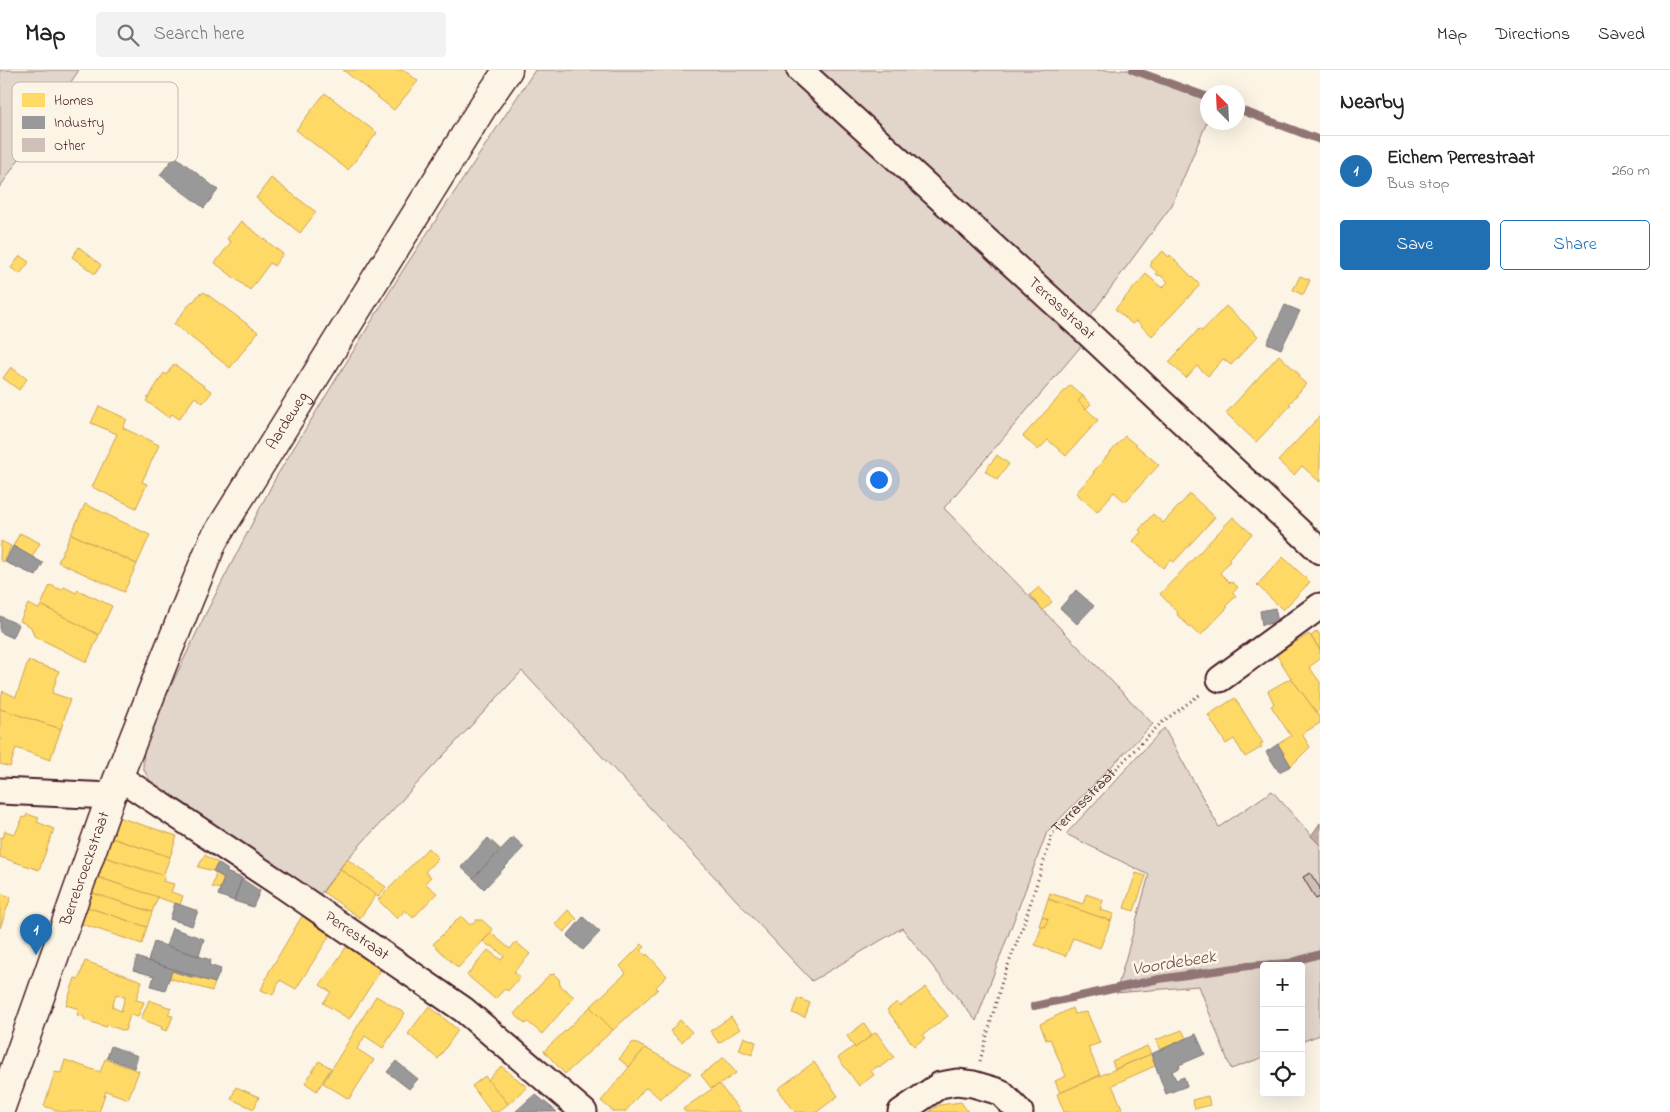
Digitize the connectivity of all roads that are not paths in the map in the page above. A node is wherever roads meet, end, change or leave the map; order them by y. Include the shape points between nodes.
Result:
1 (508, 70) edge
2 (800, 70) edge
3 (1320, 551) edge
4 (1320, 606) edge
5 (1220, 679) road end
6 (115, 786) junction
7 (0, 791) edge
8 (0, 1110) edge
9 (584, 1112) edge
10 (901, 1112) edge
11 (1020, 1112) edge

1 - 6 street, Aardeweg via 213,541
2 - 3 street, Terrasstraat
4 - 5 street
6 - 7 street
6 - 8 street, Berrebroeckstraat
6 - 9 street, Perrestraat via 285,887 464,1010
10 - 11 street via 940,1085 957,1082 1000,1092

